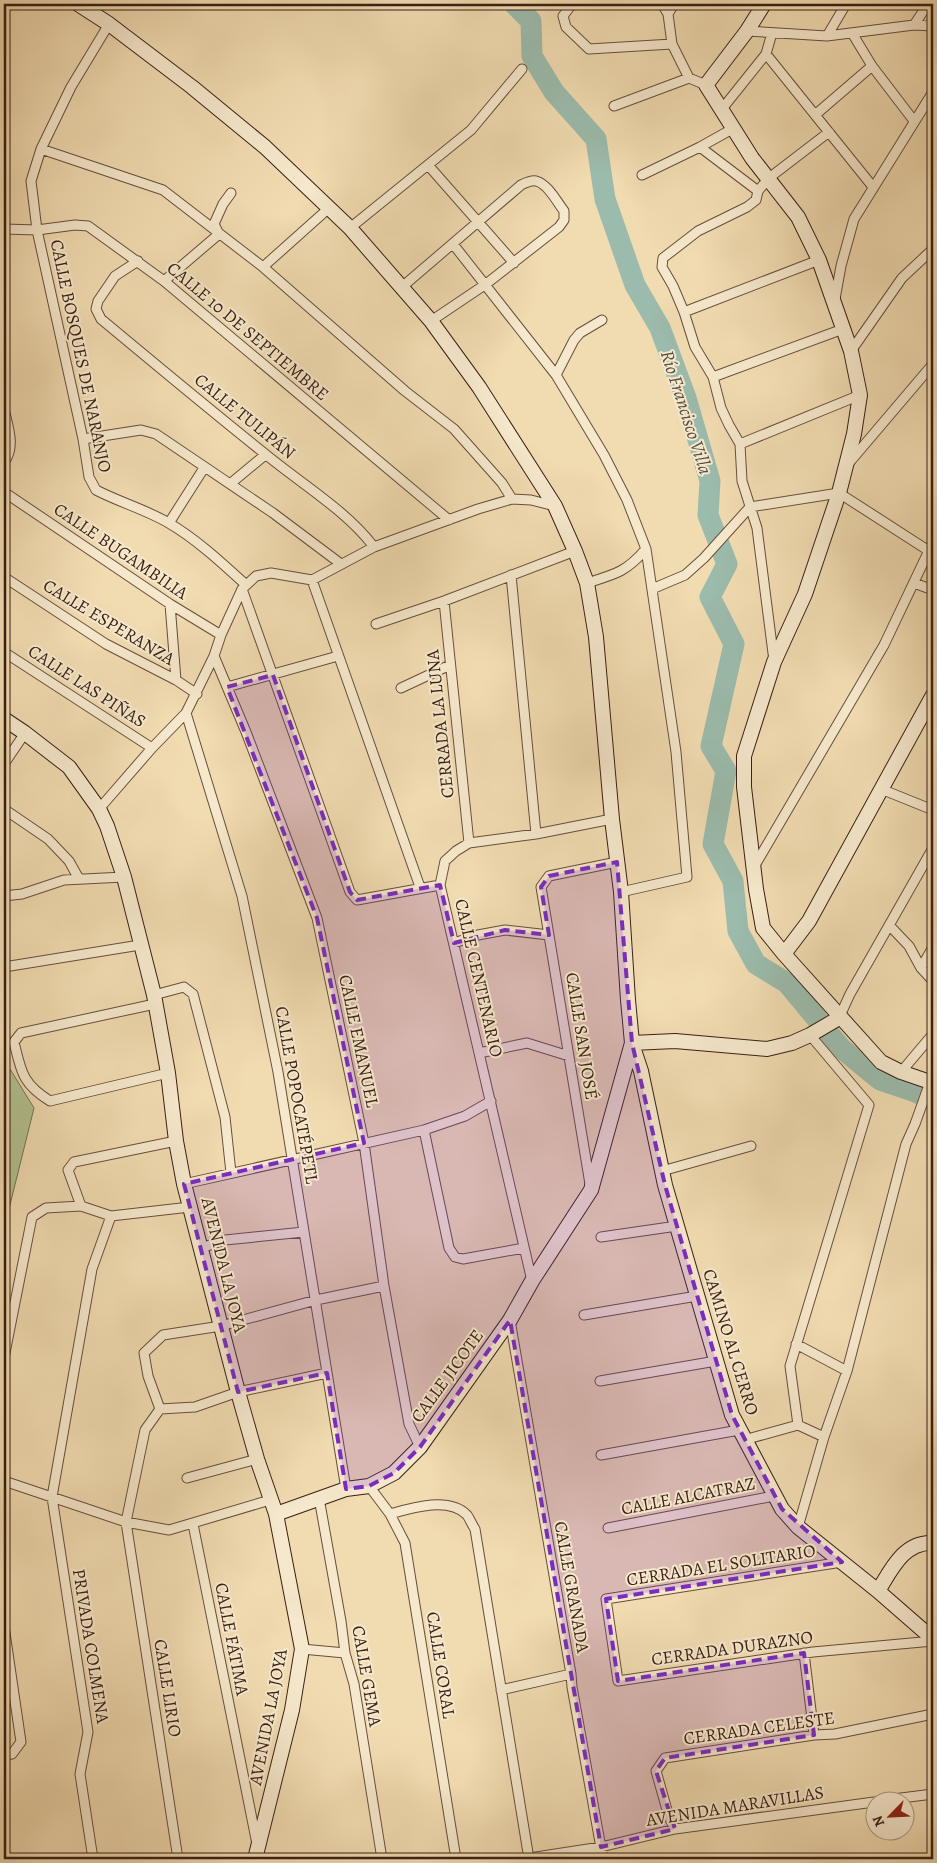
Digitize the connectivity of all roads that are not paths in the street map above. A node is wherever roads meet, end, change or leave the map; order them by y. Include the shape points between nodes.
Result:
1 (78, 4) edge
2 (572, 4) edge
3 (662, 4) edge
4 (674, 4) edge
5 (764, 4) edge
6 (846, 4) edge
7 (928, 4) edge
8 (668, 14) junction
9 (109, 24) junction
10 (914, 25) junction
11 (933, 26) edge
12 (747, 32) junction
13 (772, 33) junction
14 (852, 33) junction
15 (827, 36) junction
16 (672, 44) junction
17 (766, 54) junction
18 (872, 66) junction
19 (522, 69) dead end
20 (689, 78) junction
21 (706, 85) junction
22 (933, 92) edge
23 (614, 106) dead end
24 (722, 109) junction
25 (815, 115) junction
26 (914, 121) junction
27 (734, 128) junction
28 (829, 132) junction
29 (700, 147) junction
30 (41, 149) junction
31 (428, 165) junction
32 (642, 175) dead end
33 (769, 178) junction
34 (873, 187) junction
35 (758, 191) junction
36 (230, 193) dead end
37 (329, 208) junction
38 (477, 222) junction
39 (350, 228) junction
40 (4, 229) edge
41 (37, 230) junction
42 (219, 234) junction
43 (453, 244) junction
44 (933, 249) edge
45 (819, 260) junction
46 (138, 261) junction
47 (514, 262) junction
48 (263, 267) junction
49 (164, 281) junction
50 (486, 284) junction
51 (402, 287) junction
52 (834, 304) junction
53 (684, 312) junction
54 (602, 320) dead end
55 (431, 321) junction
56 (843, 329) junction
57 (852, 351) junction
58 (933, 364) edge
59 (556, 375) junction
60 (714, 377) junction
61 (860, 395) junction
62 (4, 409) edge
63 (82, 439) junction
64 (740, 444) junction
65 (265, 454) junction
66 (4, 462) edge
67 (204, 468) junction
68 (845, 468) junction
69 (230, 484) junction
70 (4, 492) edge
71 (838, 493) junction
72 (512, 499) junction
73 (555, 506) junction
74 (750, 507) junction
75 (449, 520) junction
76 (169, 523) junction
77 (933, 542) edge
78 (374, 548) junction
79 (646, 548) junction
80 (575, 551) junction
81 (929, 551) junction
82 (341, 564) junction
83 (511, 575) junction
84 (4, 577) edge
85 (312, 580) junction
86 (587, 583) junction
87 (914, 583) junction
88 (244, 586) junction
89 (652, 589) junction
90 (933, 590) edge
91 (444, 601) junction
92 (170, 604) junction
93 (376, 624) dead end
94 (221, 635) junction
95 (4, 652) edge
96 (214, 656) junction
97 (338, 656) junction
98 (774, 662) junction
99 (450, 666) junction
100 (273, 674) junction
101 (176, 680) junction
102 (227, 688) junction
103 (401, 688) dead end
104 (197, 694) junction
105 (933, 695) edge
106 (186, 714) junction
107 (4, 719) edge
108 (25, 733) junction
109 (152, 748) junction
110 (4, 764) edge
111 (881, 789) junction
112 (4, 809) edge
113 (100, 809) junction
114 (933, 810) edge
115 (612, 819) junction
116 (536, 834) junction
117 (469, 843) junction
118 (933, 848) edge
119 (617, 862) junction
120 (754, 867) junction
121 (124, 877) junction
122 (79, 879) junction
123 (440, 885) junction
124 (420, 887) junction
125 (621, 892) junction
126 (4, 896) edge
127 (889, 926) junction
128 (549, 934) junction
129 (454, 943) junction
130 (140, 945) junction
131 (933, 948) edge
132 (784, 954) junction
133 (4, 967) edge
134 (921, 968) junction
135 (933, 981) edge
136 (154, 1000) junction
137 (840, 1018) junction
138 (933, 1034) edge
139 (810, 1036) junction
140 (632, 1043) junction
141 (479, 1053) junction
142 (569, 1056) junction
143 (901, 1072) junction
144 (168, 1073) junction
145 (932, 1082) edge
146 (491, 1101) junction
147 (424, 1130) junction
148 (176, 1141) junction
149 (364, 1143) junction
150 (751, 1146) dead end
151 (292, 1159) junction
152 (662, 1171) junction
153 (232, 1173) junction
154 (184, 1184) junction
155 (591, 1190) junction
156 (80, 1206) junction
157 (190, 1207) junction
158 (111, 1216) junction
159 (677, 1226) junction
160 (304, 1232) junction
161 (601, 1237) dead end
162 (200, 1248) junction
163 (524, 1248) junction
164 (532, 1281) junction
165 (384, 1286) junction
166 (697, 1296) junction
167 (316, 1300) junction
168 (584, 1315) dead end
169 (510, 1320) junction
170 (221, 1326) junction
171 (796, 1344) junction
172 (4, 1358) edge
173 (716, 1361) junction
174 (847, 1371) junction
175 (327, 1373) junction
176 (600, 1380) dead end
177 (238, 1392) junction
178 (160, 1409) junction
179 (798, 1425) junction
180 (742, 1435) junction
181 (824, 1437) junction
182 (420, 1447) junction
183 (601, 1455) dead end
184 (257, 1459) junction
185 (187, 1478) dead end
186 (4, 1481) edge
187 (369, 1486) junction
188 (346, 1489) junction
189 (52, 1496) junction
190 (774, 1496) junction
191 (319, 1498) junction
192 (270, 1500) junction
193 (276, 1514) junction
194 (390, 1514) junction
195 (126, 1522) junction
196 (193, 1524) junction
197 (608, 1528) dead end
198 (798, 1528) junction
199 (933, 1543) edge
200 (842, 1562) junction
201 (878, 1591) junction
202 (606, 1599) joint
203 (4, 1626) edge
204 (933, 1640) edge
205 (302, 1649) junction
206 (345, 1653) junction
207 (804, 1653) junction
208 (571, 1674) junction
209 (501, 1690) junction
210 (933, 1714) edge
211 (814, 1735) junction
212 (4, 1756) edge
213 (933, 1794) edge
214 (914, 1796) edge
215 (864, 1803) edge
216 (675, 1829) junction
217 (601, 1846) junction
218 (256, 1854) edge
219 (93, 1859) edge
220 (178, 1859) edge
221 (382, 1859) edge
222 (456, 1859) edge
223 (527, 1859) edge
224 (603, 1859) edge

1 - 9 main road
2 - 16 street via 563,16 566,27 589,49
3 - 8 street
4 - 8 street
5 - 12 main road
6 - 15 street
7 - 10 street
8 - 16 street
9 - 30 street, CALLE BOSQUES DE NARANJO via 71,87
9 - 37 main road via 192,86 265,147
10 - 11 street
10 - 14 street
12 - 13 street
12 - 21 main road
13 - 15 street
13 - 17 street
14 - 15 street
14 - 18 street
16 - 20 street
17 - 24 street
17 - 25 street
18 - 25 street
18 - 26 street
19 - 31 street via 471,130
20 - 21 street
20 - 23 street
21 - 24 main road
22 - 26 street
24 - 27 main road
25 - 28 street
26 - 34 street
27 - 29 street
27 - 33 main road
28 - 33 street
28 - 34 street
29 - 32 street
29 - 35 street
30 - 41 street, CALLE BOSQUES DE NARANJO via 31,181
30 - 42 street via 163,190
31 - 38 street
31 - 39 street
33 - 35 street
33 - 45 main road via 798,217
34 - 52 street via 854,219
35 - 53 street via 756,200 747,207 698,230 663,258 662,266
36 - 42 street via 214,224
37 - 39 main road
37 - 48 street
38 - 43 street
38 - 47 street
38 - 47 street via 521,185 536,181 544,186 564,211 564,220
39 - 51 main road
40 - 41 street, CALLE 10 DE SEPTIEMBRE
41 - 46 street, CALLE 10 DE SEPTIEMBRE via 88,226
41 - 63 street, CALLE BOSQUES DE NARANJO
42 - 48 street
42 - 49 street
43 - 50 street
43 - 51 street
44 - 57 street via 902,278
45 - 52 main road
45 - 53 street
46 - 49 street, CALLE 10 DE SEPTIEMBRE
46 - 65 street, CALLE TULIPÁN via 115,276 98,301 96,309 101,319
47 - 50 street
48 - 72 street via 405,391 454,429
49 - 75 street, CALLE 10 DE SEPTIEMBRE
50 - 55 street
50 - 59 street
51 - 55 main road
52 - 56 main road
53 - 60 street via 695,347
54 - 59 street via 574,340
55 - 73 main road via 479,387
56 - 57 main road
56 - 60 street
57 - 61 main road
58 - 68 street
59 - 79 street via 627,500
60 - 64 street via 721,408
61 - 64 street
61 - 68 main road
62 - 66 street via 10,451
63 - 67 street via 141,430 156,434
63 - 76 street, CALLE BOSQUES DE NARANJO via 89,477 96,490
64 - 74 street via 742,481
65 - 69 street
65 - 78 street, CALLE TULIPÁN via 340,514
67 - 69 street
67 - 76 street
68 - 71 main road
69 - 82 street
70 - 92 street, CALLE BUGAMBILIA
71 - 74 street
71 - 81 street
71 - 98 main road via 805,594
72 - 73 street
72 - 75 street
73 - 80 main road
74 - 89 street via 685,575
74 - 98 street via 757,528
75 - 78 street
76 - 88 street, CALLE BOSQUES DE NARANJO via 214,556
77 - 81 street
78 - 82 street
79 - 86 street via 618,573
79 - 89 street
80 - 83 street
80 - 86 main road
81 - 87 street
82 - 85 street
83 - 91 street
83 - 116 street
84 - 101 street, CALLE ESPERANZA via 106,644
85 - 88 street via 271,573 256,576
85 - 97 street
86 - 115 main road via 596,637
87 - 90 street
87 - 120 street via 884,645
88 - 94 street
88 - 100 street, CALLE CENTENARIO
89 - 125 street via 676,752 687,877
91 - 93 street
91 - 99 street, CERRADA LA LUNA
92 - 94 street, CALLE BUGAMBILIA
92 - 101 street
94 - 96 street
95 - 109 street, CALLE LAS PIÑAS
96 - 102 street, CALLE EMANUEL
96 - 104 street
97 - 100 street
97 - 124 street
98 - 120 main road via 744,756 744,787
99 - 103 street
99 - 117 street, CERRADA LA LUNA
100 - 102 street
100 - 124 street, CALLE CENTENARIO via 350,892 357,900
101 - 104 street, CALLE ESPERANZA
102 - 149 street, CALLE EMANUEL via 316,918
104 - 106 street
105 - 111 main road
106 - 109 street
106 - 151 street, CALLE POPOCATÉPETL via 242,896
107 - 108 main road, AVENIDA LA JOYA
108 - 110 street
108 - 113 main road, AVENIDA LA JOYA via 69,767
109 - 113 street
111 - 114 street
111 - 132 main road via 810,921
112 - 122 street via 48,839 69,861
113 - 121 main road, AVENIDA LA JOYA
115 - 116 street
115 - 119 main road
116 - 117 street
117 - 123 street via 445,861
118 - 127 street
119 - 125 main road
119 - 128 street, CALLE SAN JOSÉ via 550,876 541,887
120 - 132 main road via 764,928
121 - 122 street
121 - 130 main road, AVENIDA LA JOYA
122 - 126 street
123 - 124 street, CALLE CENTENARIO
123 - 129 street, CALLE CENTENARIO
125 - 140 main road
127 - 134 street via 909,946
127 - 137 street
128 - 129 street via 505,930
128 - 142 street, CALLE SAN JOSÉ
129 - 141 street, CALLE CENTENARIO
130 - 133 street
130 - 136 main road, AVENIDA LA JOYA
131 - 134 street
132 - 137 main road
134 - 135 street
136 - 144 main road, AVENIDA LA JOYA
136 - 144 street via 21,1033 14,1042 22,1074 36,1093 50,1101
136 - 153 street via 184,987 193,994 225,1117
137 - 139 main road
137 - 143 main road via 880,1062
138 - 143 street
139 - 140 main road via 767,1049 675,1041
139 - 171 street via 869,1105
140 - 152 main road, CAMINO AL CERRO
140 - 155 main road, CALLE JICOTE
141 - 142 street via 527,1043
141 - 146 street, CALLE CENTENARIO
142 - 155 street, CALLE SAN JOSÉ
143 - 145 main road
144 - 148 main road, AVENIDA LA JOYA
145 - 174 street via 906,1144
146 - 147 street via 465,1116
146 - 163 street, CALLE CENTENARIO
147 - 149 street
147 - 163 street via 449,1248 455,1257 463,1259
148 - 154 main road, AVENIDA LA JOYA
148 - 156 street via 74,1162 68,1170
149 - 151 street
149 - 165 street, CALLE EMANUEL
150 - 152 street
151 - 153 street
151 - 160 street, CALLE POPOCATÉPETL
152 - 159 main road, CAMINO AL CERRO
153 - 154 street
154 - 157 main road, AVENIDA LA JOYA
155 - 164 main road, CALLE JICOTE
156 - 158 street
156 - 172 street via 46,1208 32,1217
157 - 158 street
157 - 162 main road, AVENIDA LA JOYA
158 - 189 street, PRIVADA COLMENA via 92,1268
159 - 161 street
159 - 166 main road, CAMINO AL CERRO
160 - 162 street via 225,1240
160 - 167 street, CALLE POPOCATÉPETL
162 - 170 main road, AVENIDA LA JOYA
163 - 164 street, CALLE CENTENARIO
164 - 169 main road, CALLE JICOTE
165 - 167 street
165 - 182 street, CALLE EMANUEL via 409,1424
166 - 168 street
166 - 173 main road, CAMINO AL CERRO
167 - 170 street
167 - 175 street, CALLE POPOCATÉPETL
169 - 182 main road, CALLE JICOTE
169 - 208 street, CALLE GRANADA
170 - 177 main road, AVENIDA LA JOYA
170 - 178 street via 163,1335 144,1353
171 - 174 street
171 - 179 street via 790,1366
173 - 176 street
173 - 180 main road, CAMINO AL CERRO via 732,1415
174 - 181 street
175 - 177 street
175 - 188 street, CALLE POPOCATÉPETL
177 - 178 street via 195,1408
177 - 184 main road, AVENIDA LA JOYA
178 - 195 street via 145,1430
179 - 180 street
179 - 181 street
180 - 183 street
180 - 190 main road, CAMINO AL CERRO
181 - 198 street
182 - 187 main road, CALLE JICOTE via 394,1473
184 - 185 street
184 - 192 main road, AVENIDA LA JOYA
186 - 189 street
187 - 188 main road, CALLE JICOTE
187 - 194 street, CALLE CORAL
188 - 191 main road, CALLE JICOTE
189 - 195 street
189 - 219 street, PRIVADA COLMENA via 88,1732 80,1774
190 - 197 street, CALLE ALCATRAZ
190 - 198 main road, CAMINO AL CERRO
191 - 193 main road, CALLE JICOTE
191 - 206 street, CALLE GEMA
192 - 193 main road, AVENIDA LA JOYA
192 - 196 street
193 - 205 main road, AVENIDA LA JOYA
194 - 209 street via 423,1504 454,1507 467,1515 475,1529
194 - 222 street, CALLE CORAL via 405,1543
195 - 196 street via 169,1530
195 - 220 street, CALLE LIRIO
196 - 218 street, CALLE FÁTIMA
198 - 200 main road, CAMINO AL CERRO
199 - 201 main road via 912,1547 896,1561
200 - 201 main road, CAMINO AL CERRO
200 - 202 street, CERRADA EL SOLITARIO
201 - 204 main road, CAMINO AL CERRO
202 - 207 street, CERRADA DURAZNO via 618,1681
203 - 212 street via 22,1742 12,1754
204 - 207 street, CERRADA DURAZNO
205 - 206 street
205 - 218 main road, AVENIDA LA JOYA via 292,1710
206 - 221 street, CALLE GEMA via 354,1684
207 - 211 street
208 - 209 street
208 - 217 street, CALLE GRANADA
209 - 223 street
210 - 211 street, CERRADA CELESTE
211 - 216 street, CERRADA CELESTE via 665,1758 656,1771
213 - 214 street
215 - 216 street, AVENIDA MARAVILLAS
216 - 217 street, AVENIDA MARAVILLAS
217 - 223 street, AVENIDA MARAVILLAS
217 - 224 street, CALLE GRANADA

